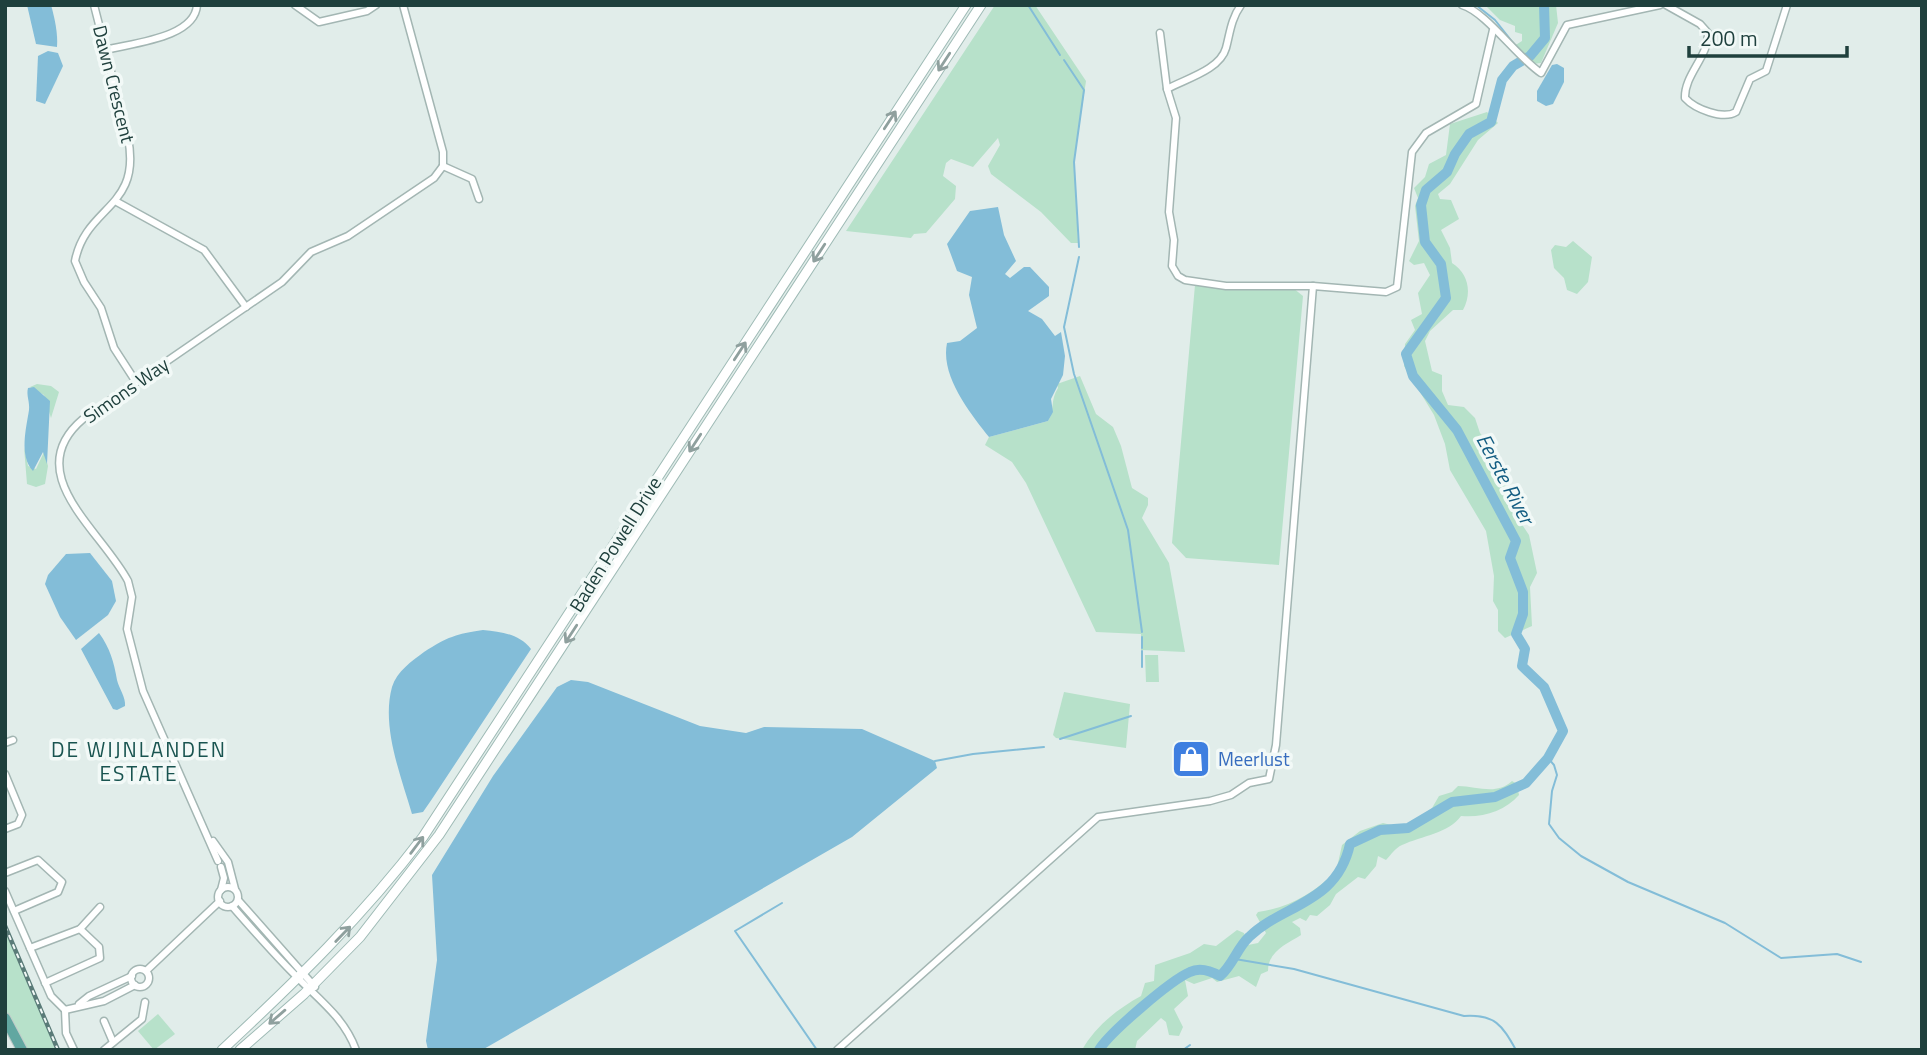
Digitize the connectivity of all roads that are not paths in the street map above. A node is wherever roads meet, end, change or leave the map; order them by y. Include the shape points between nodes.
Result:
1 (94, 5) edge
2 (197, 5) edge
3 (295, 5) edge
4 (376, 5) edge
5 (403, 5) edge
6 (966, 5) edge
7 (981, 5) edge
8 (1241, 5) edge
9 (1462, 5) edge
10 (1660, 5) edge
11 (1666, 5) edge
12 (1787, 5) edge
13 (1493, 30) junction
14 (1160, 33) dead end
15 (106, 50) junction
16 (1167, 89) junction
17 (443, 166) junction
18 (479, 199) dead end
19 (117, 202) junction
20 (1313, 286) junction
21 (246, 307) junction
22 (136, 382) junction
23 (13, 740) dead end
24 (5, 743) edge
25 (5, 774) edge
26 (5, 830) edge
27 (209, 837) junction
28 (5, 873) edge
29 (235, 889) junction
30 (221, 890) junction
31 (5, 891) edge
32 (238, 900) junction
33 (220, 901) junction
34 (232, 906) junction
35 (100, 907) dead end
36 (14, 911) junction
37 (80, 929) junction
38 (30, 948) junction
39 (146, 971) junction
40 (132, 976) junction
41 (302, 976) junction
42 (45, 983) junction
43 (135, 985) junction
44 (109, 987) junction
45 (311, 987) junction
46 (113, 996) junction
47 (145, 1002) dead end
48 (77, 1006) junction
49 (65, 1010) junction
50 (5, 1018) edge
51 (104, 1021) dead end
52 (113, 1042) junction
53 (22, 1050) edge
54 (74, 1050) edge
55 (104, 1050) edge
56 (222, 1050) edge
57 (240, 1050) edge
58 (356, 1050) edge
59 (837, 1050) edge

1 - 15 street, Dawn Crescent
2 - 15 street via 183,29
3 - 4 street via 319,22
5 - 17 street
41 -> 6 main road, Baden Powell Drive via 356,920 431,827
7 -> 45 main road, Baden Powell Drive via 439,835 360,937
8 - 16 street via 1223,56
9 - 13 street via 1478,13
10 - 13 street via 1567,24 1541,73
11 - 12 street via 1700,24 1709,36 1685,98 1724,116 1736,112 1750,79 1766,71
13 - 20 street via 1476,104 1426,133 1410,156 1397,287 1386,292
14 - 16 street
15 - 19 street, Dawn Crescent via 130,152 128,174
16 - 20 street via 1176,118 1169,212 1172,266 1178,276 1226,286
17 - 18 street via 472,179
17 - 21 street, Simons Way via 434,178 348,236 310,251 282,282
19 - 21 street via 204,250
19 - 22 street, Dawn Crescent via 87,229 75,261 101,308 114,348
20 - 59 street via 1274,763 1269,779 1210,801 1098,817
21 - 22 street, Simons Way
22 - 27 street, Simons Way via 74,427 61,446 58,469 66,492 128,581 132,597 127,629 143,691
23 - 24 street
25 - 26 street via 22,815 18,824
27 - 29 street, Simons Way via 228,862
27 - 30 street, Simons Way via 224,878
28 - 36 street via 38,860 62,882 58,892
29 - 30 street
29 - 32 street
30 - 33 street
31 - 36 street
32 - 34 street
32 - 41 street
33 - 34 street
33 - 39 street
34 - 41 street
35 - 37 street
36 - 38 street
37 - 38 street
37 - 42 street via 100,949 98,960
38 - 42 street
39 - 40 street via 137,970
39 - 43 street via 147,984
40 - 43 street
40 - 44 street
41 - 45 street
41 - 56 main road, Baden Powell Drive
42 - 49 street
43 - 46 street
44 - 46 street
44 - 48 street
45 -> 57 main road, Baden Powell Drive
45 - 58 street via 351,1035
46 - 48 street
47 - 52 street via 142,1019
48 - 49 street
49 - 54 street via 66,1033
50 - 53 main road
51 - 52 street
52 - 55 street

